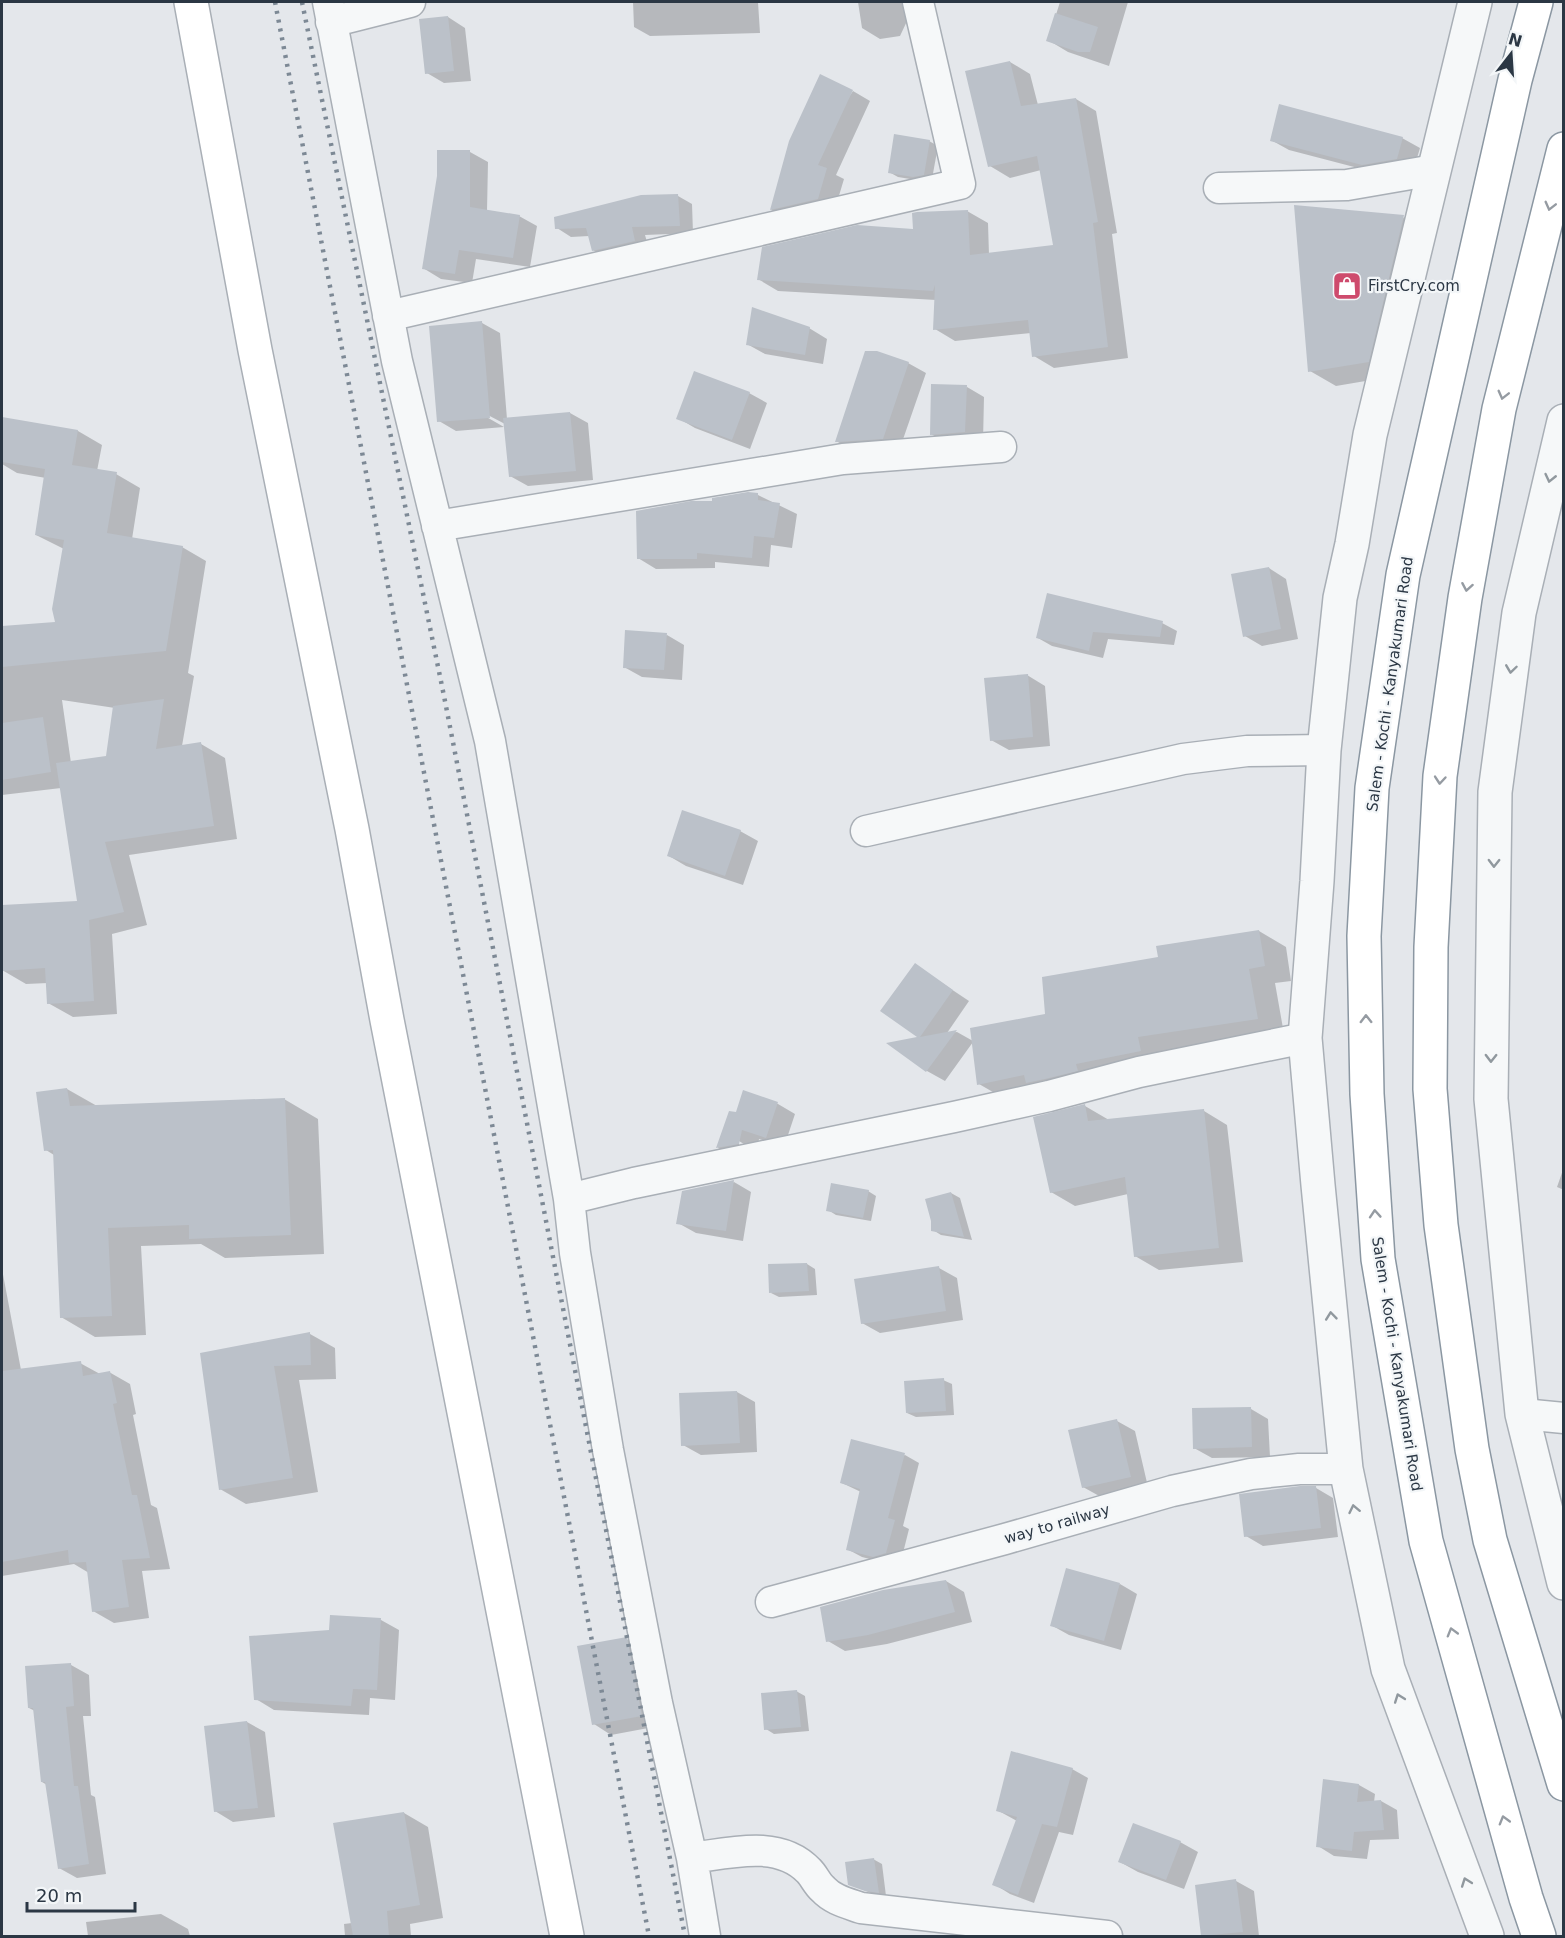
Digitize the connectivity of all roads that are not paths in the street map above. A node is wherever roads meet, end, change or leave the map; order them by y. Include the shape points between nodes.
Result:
1 (191, 2) edge
2 (410, 2) edge
3 (918, 2) edge
4 (1475, 2) edge
5 (1536, 2) edge
6 (329, 12) edge
7 (1563, 149) edge
8 (1434, 170) junction
9 (1219, 188) dead end
10 (388, 316) junction
11 (1563, 421) edge
12 (1001, 447) dead end
13 (437, 526) junction
14 (1324, 750) junction
15 (866, 831) dead end
16 (1305, 1038) junction
17 (569, 1199) junction
18 (1522, 1414) junction
19 (1563, 1418) edge
20 (1346, 1469) junction
21 (1563, 1583) edge
22 (771, 1602) dead end
23 (1563, 1784) edge
24 (692, 1858) junction
25 (1004, 1930) edge
26 (567, 1936) edge
27 (705, 1936) edge
28 (1107, 1936) edge
29 (1486, 1936) edge
30 (1539, 1936) edge

1 - 26 main road via 257,362
2 - 6 street
3 - 10 street via 960,184
4 - 8 street
30 -> 5 main road, Salem - Kochi - Kanyakumari Road via 1426,1541 1378,1259 1367,1094 1364,936 1372,788 1403,575
6 - 10 street
7 -> 23 main road via 1500,409 1460,634 1440,776 1431,947 1430,1077 1441,1225 1472,1449 1490,1540
8 - 9 street via 1347,185
8 - 14 street via 1370,435 1340,598
10 - 13 street
11 -> 18 street via 1519,613 1495,792 1491,1099
12 - 13 street via 843,459
13 - 17 street via 490,741
14 - 15 street via 1247,751 1183,759
14 - 16 street
16 - 17 street
20 -> 16 street
17 - 24 street via 608,1450 657,1703
18 - 19 street
18 - 21 street
20 - 22 street, way to railway via 1251,1474 1172,1491
29 -> 20 street via 1388,1668
24 - 25 street via 768,1851 808,1869 823,1890 840,1901 861,1908
24 - 27 street
25 - 28 street

